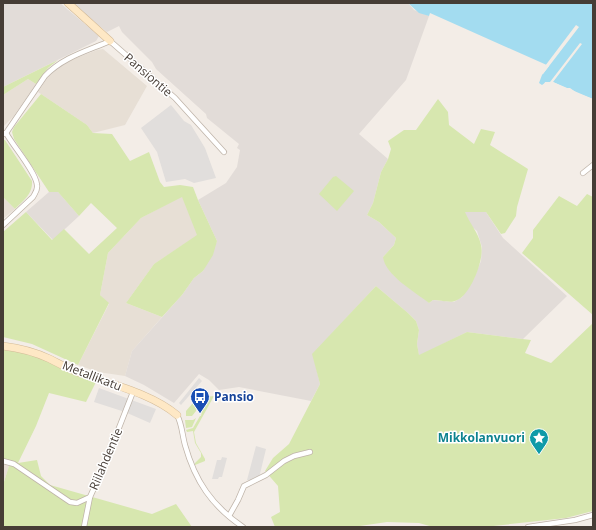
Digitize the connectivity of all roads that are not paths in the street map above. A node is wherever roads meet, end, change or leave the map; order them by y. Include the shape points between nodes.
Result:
1 (68, 3) edge
2 (110, 41) junction
3 (4, 133) edge
4 (224, 152) dead end
5 (593, 165) edge
6 (583, 173) dead end
7 (3, 225) edge
8 (3, 346) edge
9 (133, 392) junction
10 (177, 415) joint
11 (310, 452) dead end
12 (3, 461) edge
13 (90, 497) junction
14 (229, 516) junction
15 (593, 516) edge
16 (84, 527) edge
17 (243, 527) edge
18 (528, 527) edge

1 - 2 street, Pansiontie
2 - 3 street via 74,55 51,69
2 - 4 street, Pansiontie via 175,98
3 - 7 street via 35,178 37,186 33,197
5 - 6 street
8 - 9 street, Metallikatu via 25,349 70,370
9 - 10 street, Metallikatu via 161,404
9 - 13 street, Riilahdentie
10 - 14 street via 198,480 214,502
11 - 14 street via 284,461 266,475 244,486
12 - 13 street via 14,464 70,502 77,503
13 - 16 street, Riilahdentie
14 - 17 street
15 - 18 street

